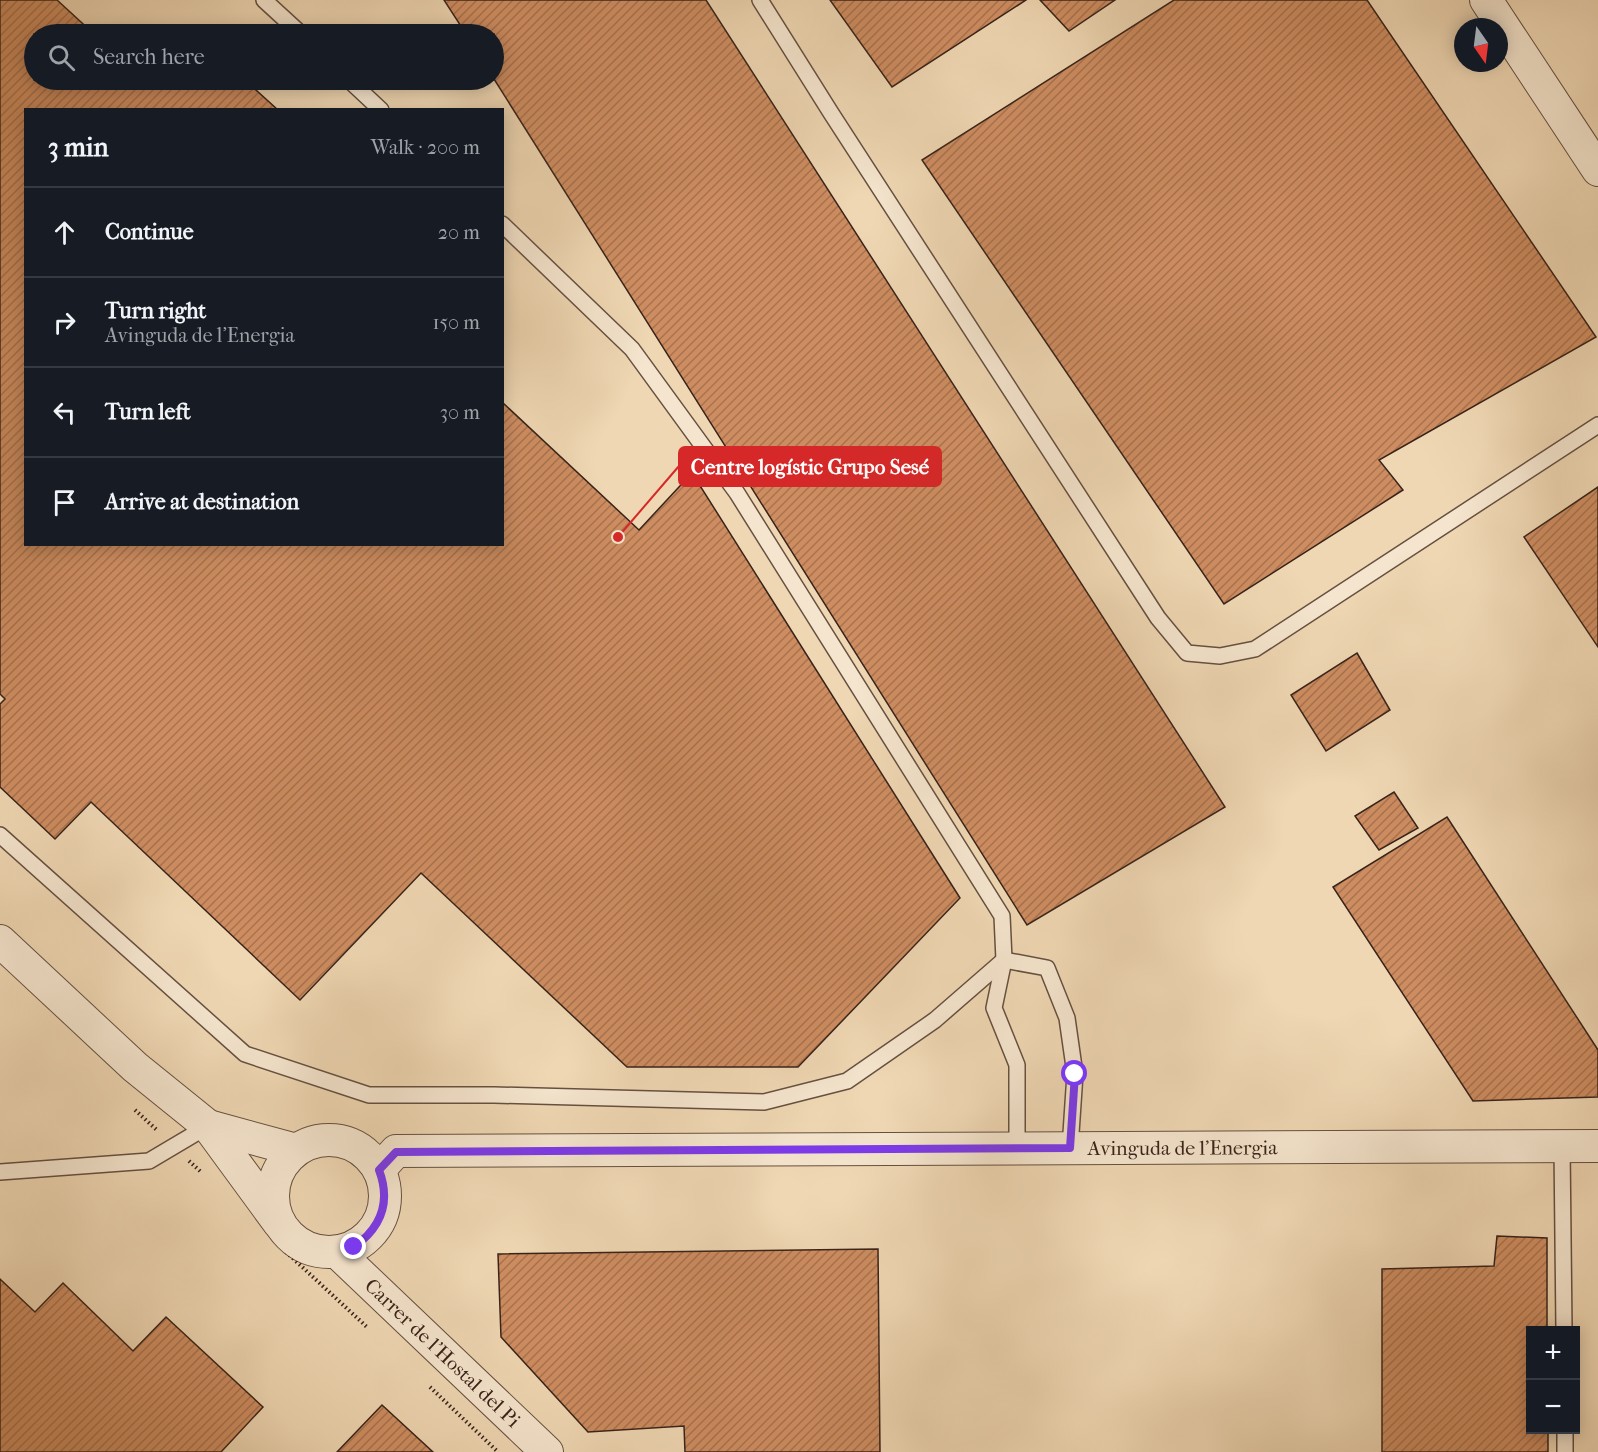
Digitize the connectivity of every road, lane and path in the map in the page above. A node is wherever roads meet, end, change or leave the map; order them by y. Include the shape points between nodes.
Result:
1 (264, 0) edge
2 (760, 0) edge
3 (1486, 0) edge
4 (290, 24) edge
5 (360, 90) edge
6 (379, 108) edge
7 (1598, 170) edge
8 (504, 226) edge
9 (1598, 425) edge
10 (0, 835) edge
11 (0, 941) edge
12 (1004, 960) junction
13 (128, 1103) dead end
14 (208, 1126) junction
15 (174, 1146) junction
16 (1562, 1146) junction
17 (1598, 1146) edge
18 (1070, 1148) junction
19 (1017, 1149) junction
20 (296, 1150) junction
21 (379, 1170) junction
22 (0, 1172) edge
23 (206, 1177) dead end
24 (281, 1236) junction
25 (337, 1252) junction
26 (1564, 1326) edge
27 (370, 1329) dead end
28 (430, 1386) dead end
29 (1565, 1434) edge
30 (498, 1452) edge
31 (547, 1452) edge
32 (1565, 1452) edge

1 - 4 lane
2 - 9 lane via 1158,618 1187,653 1220,656 1255,649
3 - 7 street
5 - 6 lane
8 - 12 lane via 632,349 737,493 1002,916
10 - 12 lane via 245,1054 369,1095 764,1102 847,1081 935,1020
11 - 14 street via 135,1067
12 - 18 lane via 1047,968 1067,1018 1075,1074
12 - 19 lane via 994,1008 1017,1065
13 - 15 path
14 - 15 lane
14 - 20 street
14 - 24 street
15 - 22 lane via 149,1161
15 - 23 path
16 - 17 street, Avinguda de l'Energia
16 - 18 street, Avinguda de l'Energia
16 - 26 lane
18 - 19 street, Avinguda de l'Energia
19 - 21 street, Avinguda de l'Energia via 396,1152
20 - 21 street via 314,1142 333,1140 351,1144
20 - 24 street via 276,1175 273,1207
21 - 25 street via 385,1186 385,1205 379,1222 354,1247
24 - 25 street via 320,1252
24 - 27 path
25 - 31 street, Carrer de l'Hostal del Pi
28 - 30 path
29 - 32 lane

